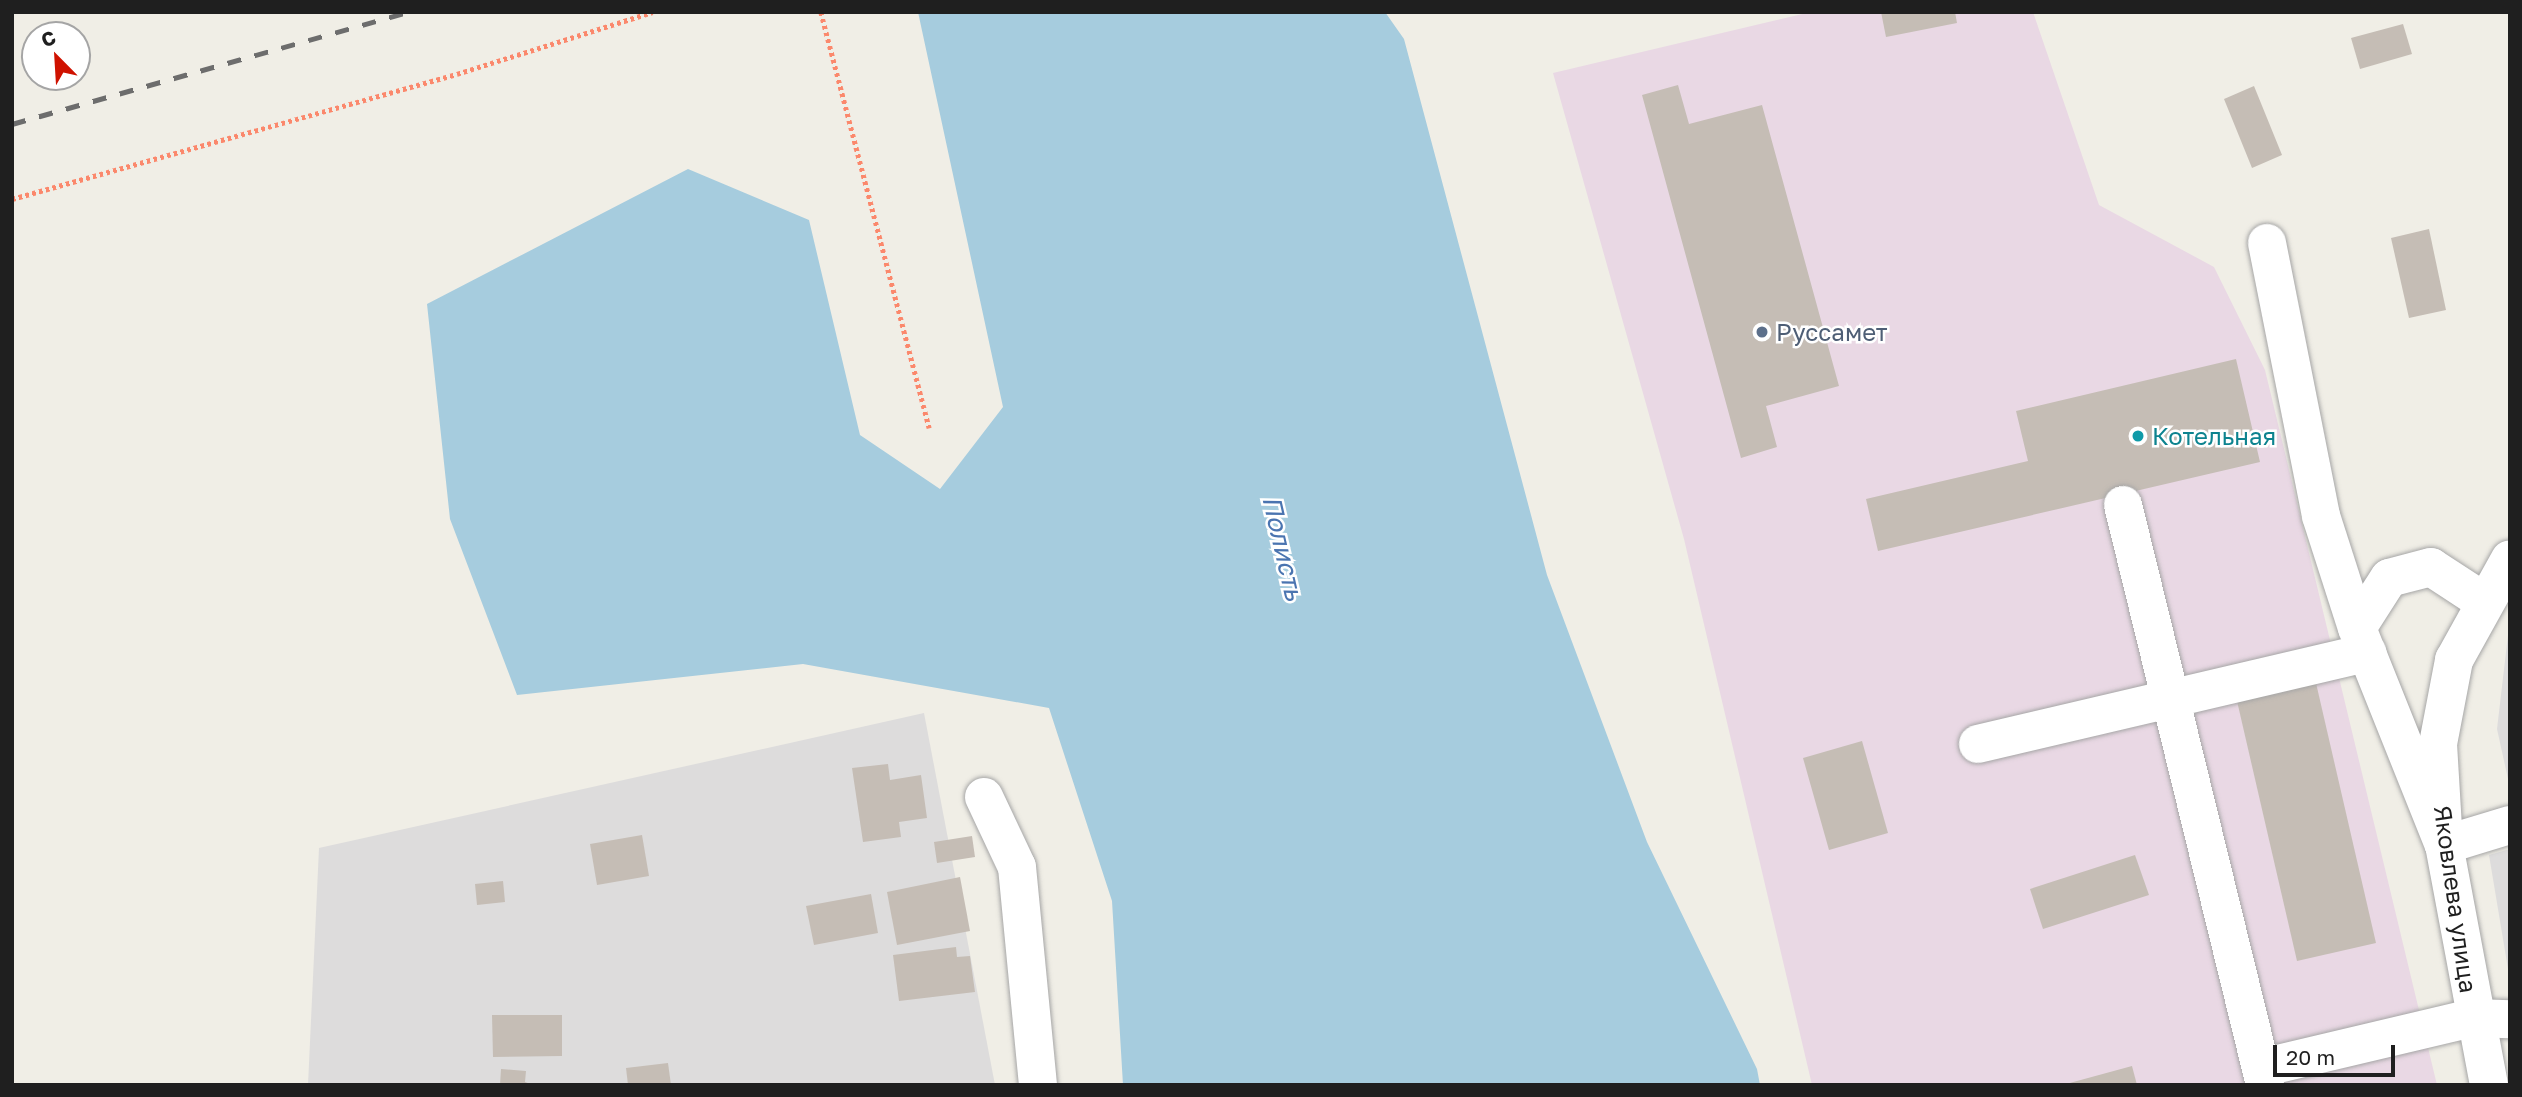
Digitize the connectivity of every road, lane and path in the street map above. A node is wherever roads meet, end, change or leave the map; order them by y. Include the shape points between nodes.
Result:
1 (652, 12) edge
2 (821, 12) edge
3 (12, 199) edge
4 (2267, 243) dead end
5 (929, 428) dead end
6 (2123, 505) dead end
7 (2510, 559) edge
8 (2483, 601) junction
9 (2362, 641) junction
10 (2171, 699) junction
11 (1978, 744) dead end
12 (984, 797) dead end
13 (2510, 825) edge
14 (2444, 845) junction
15 (2492, 1019) edge
16 (2263, 1076) edge
17 (1038, 1085) edge
18 (2489, 1085) edge

1 - 3 path via 457,74
2 - 5 path
4 - 9 street via 2321,516
6 - 10 street
7 - 8 street, Яковлева улица
8 - 9 street via 2431,566 2389,578
8 - 14 street, Яковлева улица via 2454,660 2438,744
9 - 10 street
9 - 14 street
10 - 11 street
10 - 16 street
12 - 17 street via 1017,867
13 - 14 street
14 - 15 street, Яковлева улица
15 - 16 street
15 - 18 street, Яковлева улица

